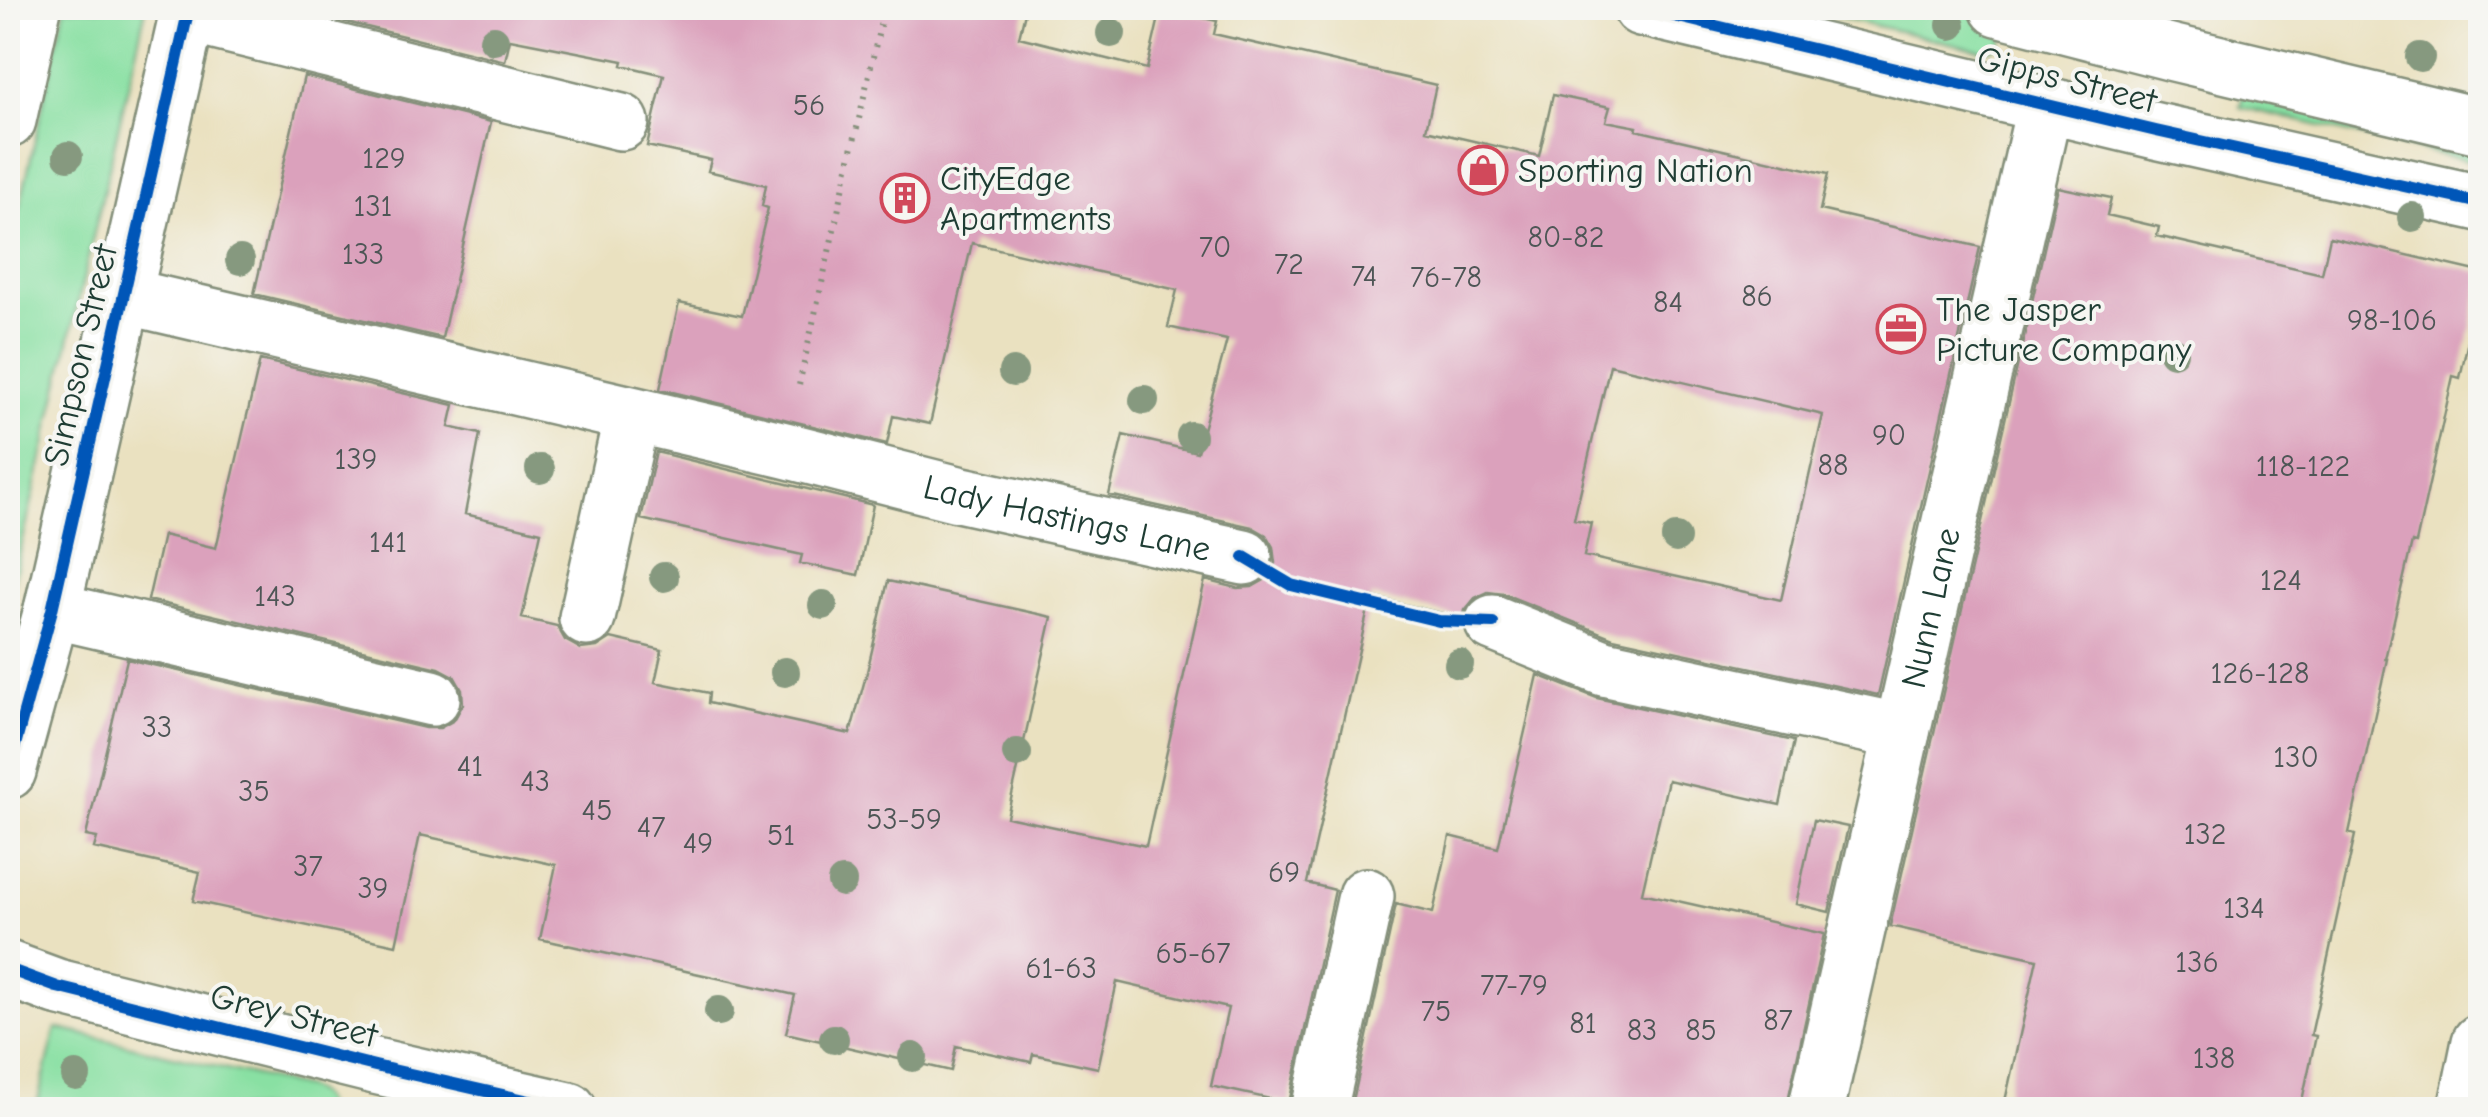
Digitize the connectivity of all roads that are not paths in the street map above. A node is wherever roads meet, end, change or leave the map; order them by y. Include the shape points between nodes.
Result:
1 (33, 8) edge
2 (1641, 8) edge
3 (1998, 8) edge
4 (188, 11) edge
5 (2180, 30) edge
6 (2045, 104) junction
7 (8, 120) edge
8 (621, 122) dead end
9 (2480, 126) edge
10 (2156, 131) junction
11 (2480, 203) edge
12 (125, 296) junction
13 (632, 415) junction
14 (1244, 557) dead end
15 (52, 610) junction
16 (587, 618) dead end
17 (1494, 623) dead end
18 (432, 698) dead end
19 (1902, 732) junction
20 (8, 771) edge
21 (1366, 896) dead end
22 (8, 969) edge
23 (2480, 1042) edge
24 (371, 1088) edge
25 (568, 1110) edge
26 (1319, 1110) edge
27 (1816, 1110) edge
28 (2466, 1110) edge

1 - 7 street
2 - 6 street, Gipps Street
3 - 5 street, Gipps Street
4 - 8 street
4 - 12 street, Simpson Street
5 - 9 street, Gipps Street
5 - 10 street
6 - 10 street, Gipps Street
6 - 19 street, Nunn Lane
10 - 11 street, Gipps Street
12 - 13 street, Lady Hastings Lane
12 - 15 street, Simpson Street
13 - 14 street, Lady Hastings Lane
13 - 16 street
15 - 18 street
15 - 20 street, Simpson Street
17 - 19 street via 1604,668
19 - 27 street, Nunn Lane
21 - 26 street
22 - 24 street, Grey Street
23 - 28 street
24 - 25 street, Grey Street

